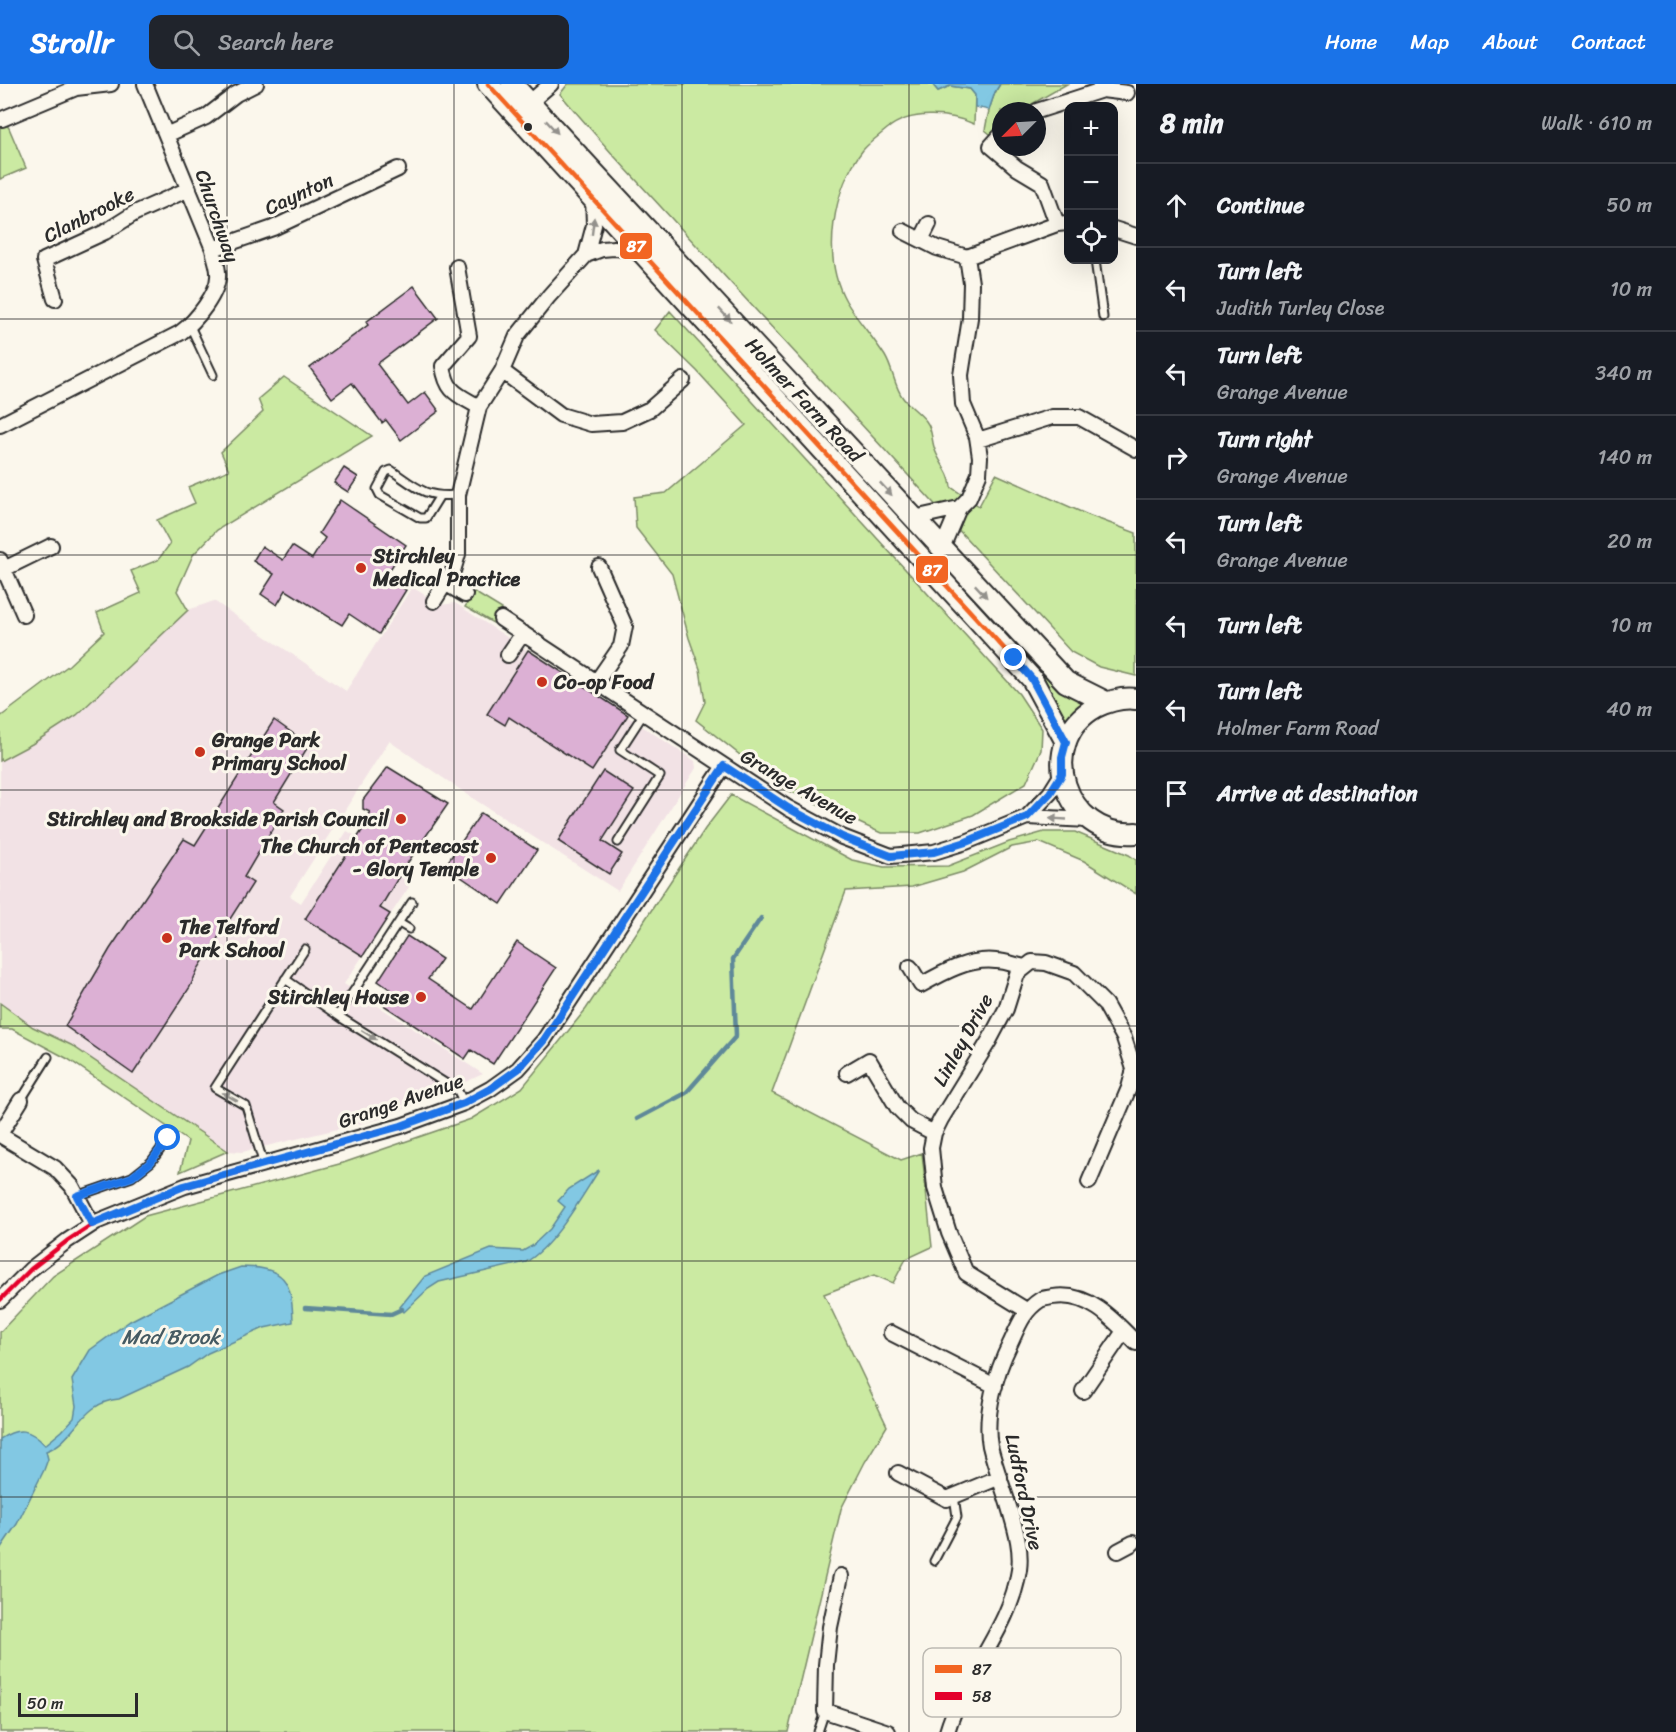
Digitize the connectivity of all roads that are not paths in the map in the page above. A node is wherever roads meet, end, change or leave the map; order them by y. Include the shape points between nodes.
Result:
1 (111, 84) edge
2 (145, 84) edge
3 (256, 84) edge
4 (488, 84) edge
5 (512, 84) edge
6 (551, 84) edge
7 (1127, 93) dead end
8 (529, 103) junction
9 (1046, 108) edge
10 (2, 118) dead end
11 (166, 135) junction
12 (1003, 156) edge
13 (398, 168) dead end
14 (189, 189) junction
15 (593, 196) junction
16 (929, 224) dead end
17 (1063, 224) edge
18 (903, 231) dead end
19 (1118, 231) edge
20 (1136, 236) edge
21 (921, 240) junction
22 (213, 249) junction
23 (586, 255) junction
24 (647, 255) junction
25 (967, 257) junction
26 (1096, 264) edge
27 (457, 267) dead end
28 (56, 299) dead end
29 (1103, 317) dead end
30 (190, 326) junction
31 (502, 371) junction
32 (213, 375) dead end
33 (683, 380) dead end
34 (479, 407) junction
35 (0, 425) edge
36 (978, 440) junction
37 (1136, 449) edge
38 (458, 495) junction
39 (439, 496) junction
40 (959, 508) junction
41 (914, 518) junction
42 (51, 546) dead end
43 (942, 548) junction
44 (2, 565) edge
45 (599, 567) dead end
46 (445, 583) junction
47 (465, 595) dead end
48 (434, 601) dead end
49 (24, 615) dead end
50 (501, 619) dead end
51 (523, 633) junction
52 (508, 655) dead end
53 (597, 681) junction
54 (1136, 699) edge
55 (1106, 702) junction
56 (644, 713) junction
57 (1066, 742) junction
58 (724, 766) junction
59 (1062, 774) junction
60 (1027, 817) junction
61 (1089, 820) junction
62 (1132, 837) edge
63 (618, 842) dead end
64 (412, 903) dead end
65 (399, 923) junction
66 (409, 929) dead end
67 (305, 949) dead end
68 (910, 967) dead end
69 (1024, 967) junction
70 (285, 979) junction
71 (338, 1015) junction
72 (48, 1058) dead end
73 (847, 1073) dead end
74 (1133, 1089) edge
75 (21, 1100) joint
76 (464, 1103) junction
77 (934, 1133) junction
78 (0, 1135) edge
79 (168, 1138) dead end
80 (264, 1165) junction
81 (1089, 1182) dead end
82 (77, 1196) junction
83 (92, 1224) junction
84 (0, 1300) edge
85 (1026, 1310) junction
86 (1124, 1331) junction
87 (891, 1333) dead end
88 (1136, 1343) edge
89 (995, 1386) junction
90 (1083, 1391) dead end
91 (898, 1473) dead end
92 (1000, 1477) junction
93 (954, 1496) junction
94 (1135, 1545) edge
95 (1118, 1551) dead end
96 (934, 1561) dead end
97 (841, 1576) dead end
98 (987, 1648) edge
99 (825, 1711) junction
100 (952, 1717) edge
101 (818, 1732) edge
102 (888, 1732) edge
103 (947, 1732) edge

1 - 10 street via 76,88
2 - 11 street, Churchway
3 - 11 street via 206,117
4 - 15 street, Holmer Farm Road
5 - 8 street, Holmer Farm Road
6 - 8 street
7 - 9 street via 1102,90
8 -> 41 street, Holmer Farm Road
11 - 14 street, Churchway
12 - 17 street via 1042,183
13 - 22 street, Caynton via 273,228
14 - 22 street, Churchway
14 - 28 street, Clanbrooke via 44,260
23 -> 15 street via 594,225
15 - 24 street, Holmer Farm Road
16 - 21 street
17 - 25 street
18 - 21 street
19 - 20 street
21 - 25 street
22 - 30 street, Churchway via 219,275 209,302
23 - 24 street via 614,248
23 - 31 street via 517,336
24 - 57 street, Holmer Farm Road via 1032,679
25 - 36 street via 970,318 961,375 963,404
26 - 29 lane
27 - 34 street via 469,336 442,366 445,381 453,390
30 - 32 lane
30 - 35 street, Churchway
31 - 33 street via 561,415 591,424 622,422 650,409
31 - 34 street
34 - 38 street
36 - 37 street via 1052,417 1079,417
36 - 40 street via 979,474 969,498
38 - 39 lane
38 - 46 street via 458,554
39 - 39 lane via 391,470 377,489 380,495 420,518 426,518
40 - 41 street
40 - 43 street
41 - 43 street, Holmer Farm Road
42 - 44 street
43 -> 55 street, Holmer Farm Road via 1066,682
44 - 49 street
45 - 53 street via 625,626 621,646
46 - 47 street
46 - 48 street
50 - 51 street, Grange Avenue
51 - 52 street
51 - 53 street, Grange Avenue
53 - 56 street, Grange Avenue
54 - 55 street
55 - 57 street via 1089,711
56 - 58 street, Grange Avenue
56 - 63 lane via 620,750 660,776
57 - 59 street
58 - 60 street, Grange Avenue via 788,808 842,837 891,856 934,852
58 - 76 street, Grange Avenue via 544,1040 518,1069
59 - 60 street, Grange Avenue
59 - 61 street via 1067,792
61 -> 60 street, Grange Avenue
61 - 62 street
64 - 65 lane
65 - 66 lane
65 - 71 lane
67 - 70 lane
68 - 69 street via 921,985 976,961 997,960
69 - 74 street via 1046,963 1074,973 1105,1004 1124,1038 1134,1069
69 - 77 street, Linley Drive via 1017,974 1006,1009 989,1041
70 - 71 lane
80 -> 70 lane via 246,1106 214,1088
71 -> 76 lane via 458,1091
72 - 75 lane
73 - 77 street via 868,1060 897,1107 911,1121
74 - 81 street
75 - 78 street
76 - 80 street, Grange Avenue via 401,1126
77 - 85 street, Linley Drive via 931,1148 935,1188 966,1273
78 - 82 street via 55,1168
79 - 82 lane via 151,1162 132,1177
80 - 83 street, Grange Avenue via 184,1186
82 - 83 street
83 - 84 street, Grange Avenue via 31,1269
85 - 86 street via 1042,1299 1065,1295 1090,1301
85 - 89 street, Ludford Drive
86 - 88 street
86 - 90 street
87 - 89 street
89 - 92 street, Ludford Drive via 990,1406 990,1444
91 - 93 street via 947,1499
92 - 93 street
92 - 98 street, Ludford Drive via 1019,1544 1019,1569 1015,1591
93 - 96 lane via 957,1517
94 - 95 street
97 - 99 street via 830,1627
99 - 101 lane
99 - 102 street
100 - 103 street, Ludford Drive

